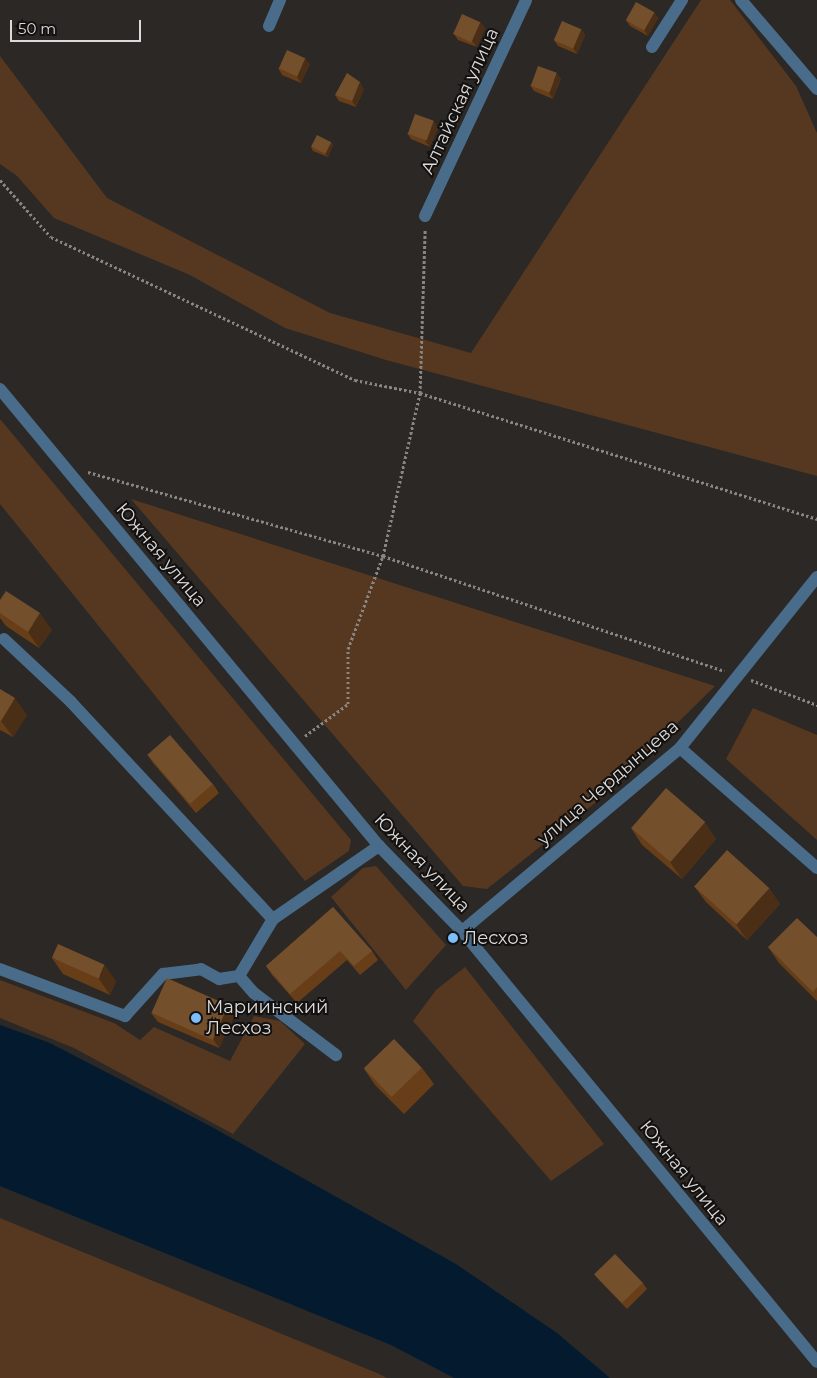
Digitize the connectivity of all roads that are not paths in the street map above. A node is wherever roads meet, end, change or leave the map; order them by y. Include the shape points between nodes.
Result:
1 (280, 0) edge
2 (526, 0) edge
3 (682, 0) edge
4 (741, 0) edge
5 (269, 26) dead end
6 (652, 48) dead end
7 (817, 90) edge
8 (425, 216) road end
9 (0, 389) edge
10 (817, 577) edge
11 (4, 639) edge
12 (680, 748) junction
13 (378, 846) junction
14 (817, 868) edge
15 (273, 918) junction
16 (462, 931) junction
17 (0, 969) edge
18 (239, 976) junction
19 (336, 1054) dead end
20 (817, 1362) edge

1 - 5 street
2 - 8 street, Алтайская улица
3 - 6 street
4 - 7 street
9 - 13 street, Южная улица
10 - 12 street, улица Чердынцева
11 - 15 street via 110,742
12 - 14 street
12 - 16 street, улица Чердынцева
13 - 15 street
13 - 16 street, Южная улица
15 - 18 street
16 - 20 street, Южная улица
17 - 18 street via 125,1016 163,974 201,970 219,979
18 - 19 street via 254,993

